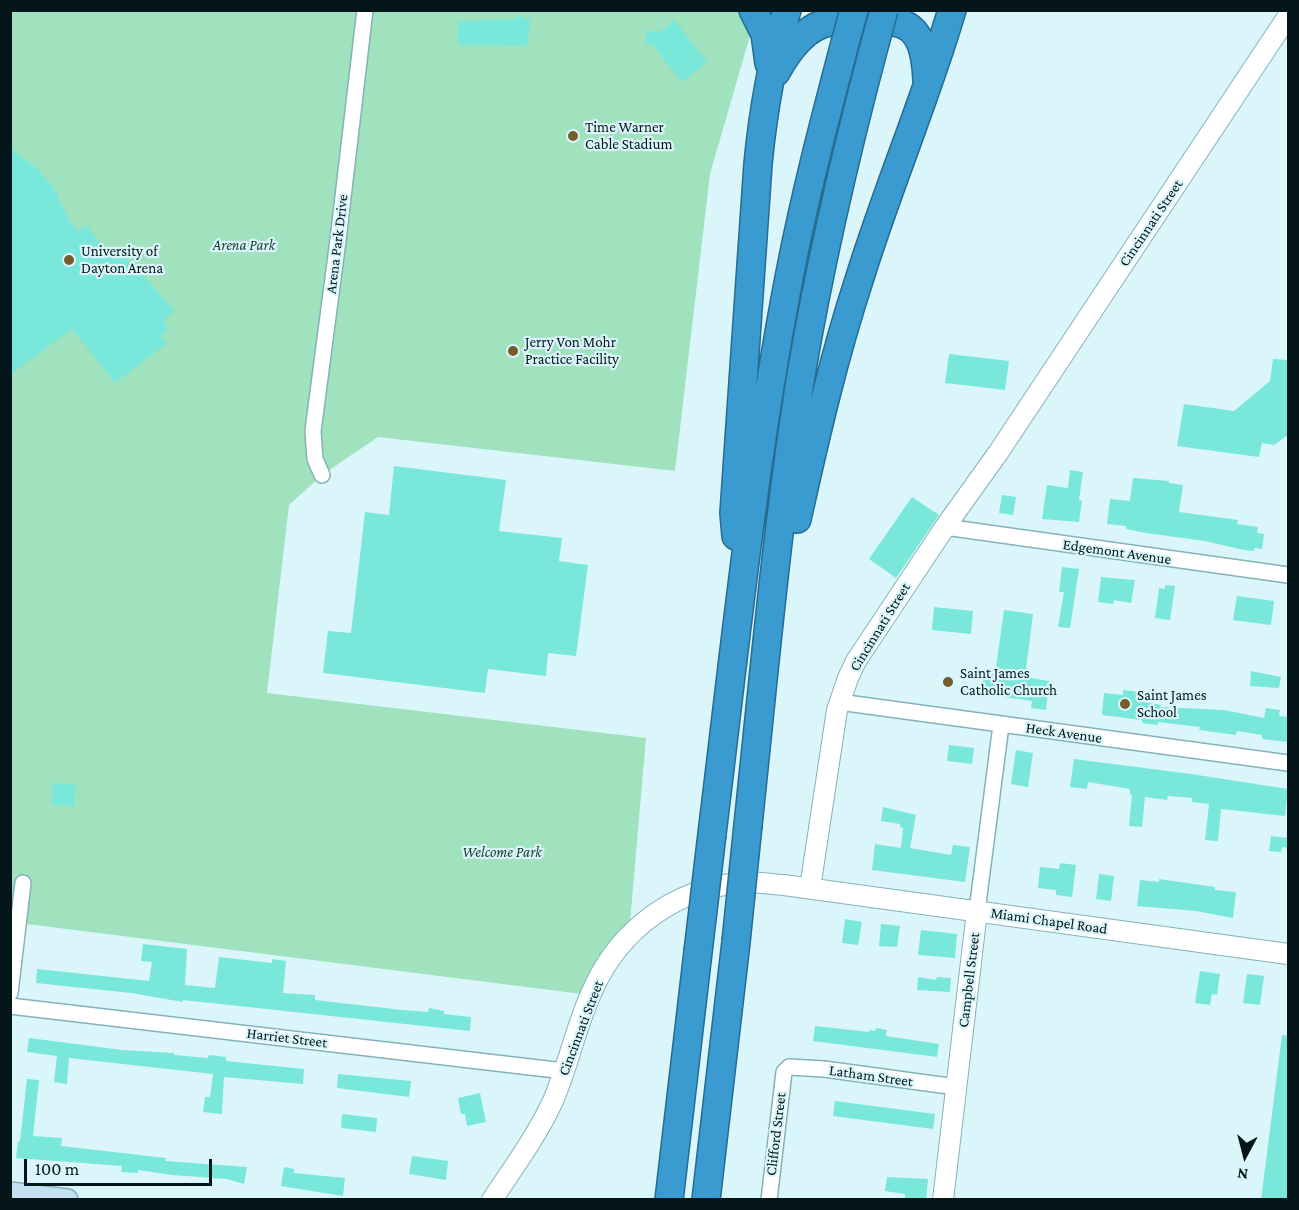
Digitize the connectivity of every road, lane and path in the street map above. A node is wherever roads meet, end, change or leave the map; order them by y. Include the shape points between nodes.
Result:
1 (365, 10) edge
2 (753, 10) edge
3 (787, 10) edge
4 (854, 10) edge
5 (884, 10) edge
6 (952, 10) edge
7 (968, 10) edge
8 (1288, 16) edge
9 (938, 58) junction
10 (770, 83) junction
11 (927, 86) junction
12 (322, 475) dead end
13 (945, 527) junction
14 (1288, 575) edge
15 (742, 593) junction
16 (772, 604) junction
17 (839, 702) junction
18 (1001, 724) junction
19 (1288, 763) edge
20 (23, 883) dead end
21 (810, 888) junction
22 (977, 911) junction
23 (1288, 954) edge
24 (10, 993) edge
25 (10, 1006) edge
26 (786, 1069) joint
27 (564, 1071) junction
28 (956, 1087) junction
29 (10, 1193) edge
30 (67, 1200) edge
31 (492, 1200) edge
32 (669, 1200) edge
33 (706, 1200) edge
34 (769, 1200) edge
35 (943, 1200) edge

1 - 12 street, Arena Park Drive via 313,432 315,459
2 - 10 highway via 769,51
3 - 10 highway
4 - 15 highway, bridge via 790,272 762,438
5 - 16 highway, bridge via 840,184 803,363
6 - 9 highway
7 - 9 highway
8 - 13 street, Cincinnati Street
9 - 11 highway
10 - 11 highway via 793,47 820,26 836,22 896,22 921,41
10 - 15 highway via 758,164 734,513
11 - 16 highway via 859,279 826,396 792,549
13 - 14 street, Edgemont Avenue
13 - 17 street, Cincinnati Street via 856,661
15 - 32 highway, bridge
16 - 33 highway, bridge
17 - 18 street, Heck Avenue
17 - 21 street, Cincinnati Street
18 - 19 street, Heck Avenue
18 - 22 street, Campbell Street
20 - 24 street
21 - 22 street, Miami Chapel Road
21 - 27 street, Cincinnati Street via 740,882 708,888 680,898 642,923 616,949 593,988
22 - 23 street, Miami Chapel Road
22 - 28 street, Campbell Street
25 - 27 street, Harriet Street
26 - 28 street, Latham Street via 815,1068
26 - 34 street, Clifford Street
27 - 31 street, Cincinnati Street via 542,1123
28 - 35 street, Campbell Street
29 - 30 main road

